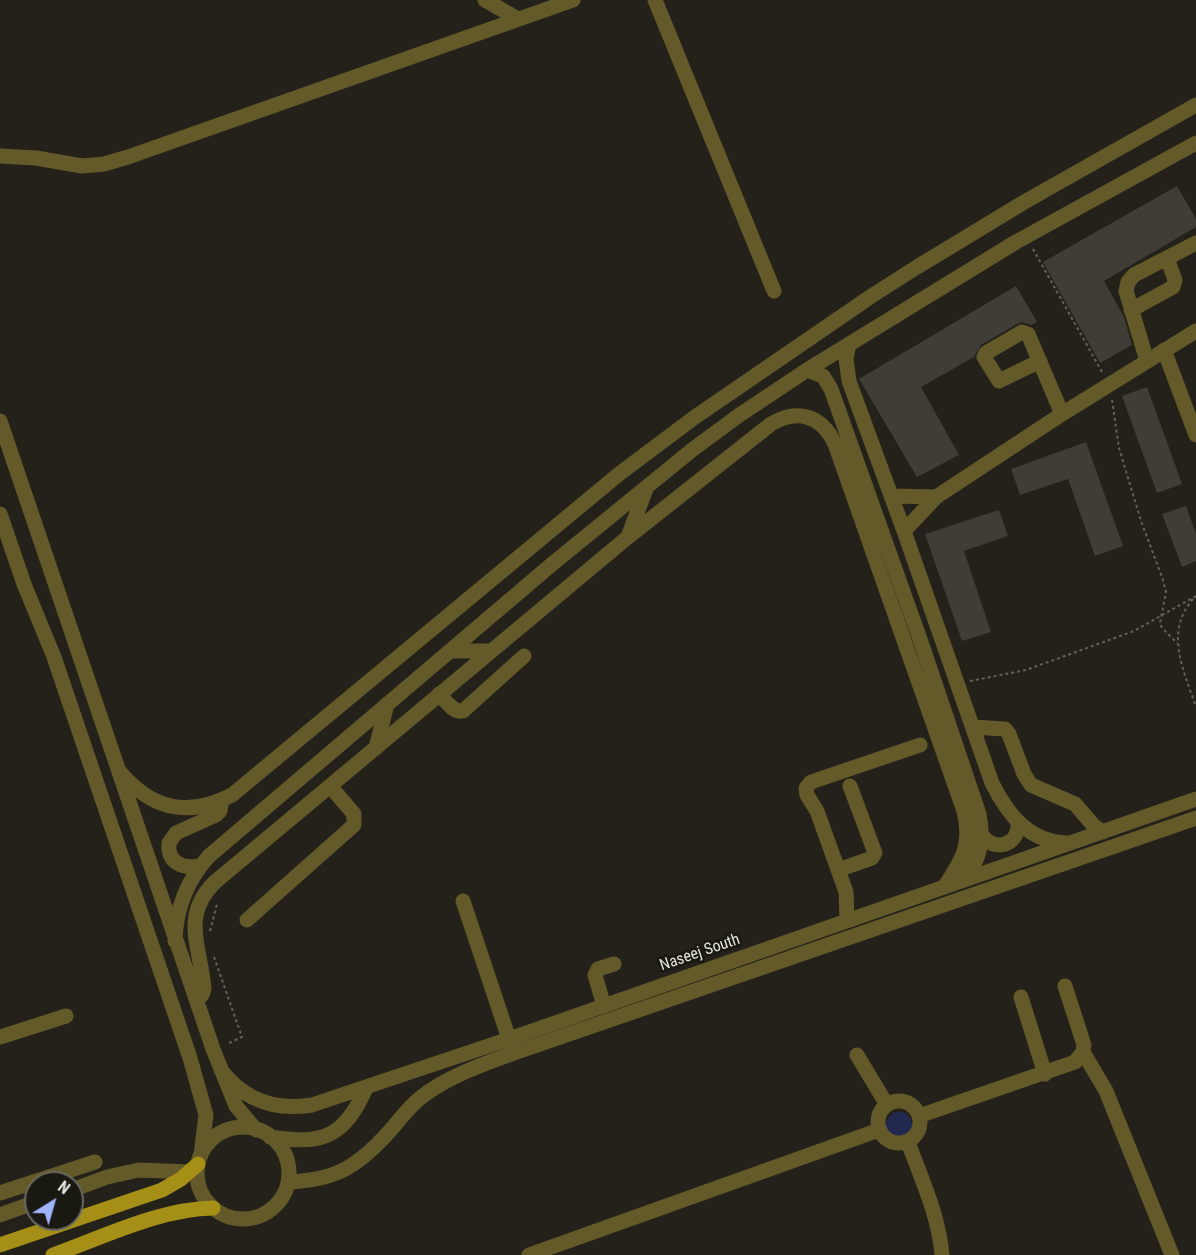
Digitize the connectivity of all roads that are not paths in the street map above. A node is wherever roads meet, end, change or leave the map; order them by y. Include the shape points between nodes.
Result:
1 (485, 0) edge
2 (573, 0) edge
3 (655, 0) edge
4 (518, 20) junction
5 (1196, 105) edge
6 (1196, 143) edge
7 (0, 156) edge
8 (1196, 243) edge
9 (1167, 258) junction
10 (774, 291) dead end
11 (1131, 310) junction
12 (1196, 331) edge
13 (849, 344) junction
14 (1164, 350) junction
15 (1040, 361) dead end
16 (1147, 361) junction
17 (807, 370) junction
18 (847, 374) junction
19 (827, 381) junction
20 (1062, 414) junction
21 (0, 421) edge
22 (1196, 435) edge
23 (646, 489) junction
24 (892, 496) junction
25 (936, 497) junction
26 (876, 513) junction
27 (0, 514) edge
28 (866, 530) junction
29 (904, 531) junction
30 (628, 537) junction
31 (899, 627) junction
32 (921, 642) junction
33 (79, 650) junction
34 (450, 651) junction
35 (490, 651) junction
36 (524, 656) dead end
37 (54, 657) junction
38 (439, 694) junction
39 (387, 704) junction
40 (973, 727) junction
41 (920, 745) dead end
42 (376, 748) junction
43 (120, 772) junction
44 (330, 786) junction
45 (850, 786) dead end
46 (1196, 799) edge
47 (222, 800) junction
48 (1196, 818) edge
49 (1018, 823) junction
50 (1103, 832) junction
51 (981, 834) junction
52 (1070, 843) junction
53 (200, 866) junction
54 (838, 870) junction
55 (963, 880) junction
56 (945, 885) junction
57 (463, 901) dead end
58 (247, 920) dead end
59 (847, 920) junction
60 (175, 941) junction
61 (614, 964) dead end
62 (1065, 986) dead end
63 (1021, 997) dead end
64 (196, 999) junction
65 (604, 1006) junction
66 (66, 1016) dead end
67 (0, 1037) edge
68 (509, 1039) junction
69 (1083, 1052) junction
70 (857, 1055) dead end
71 (221, 1070) junction
72 (1045, 1074) junction
73 (366, 1088) junction
74 (887, 1105) junction
75 (919, 1116) junction
76 (879, 1130) junction
77 (263, 1133) junction
78 (908, 1142) junction
79 (95, 1162) dead end
80 (196, 1164) junction
81 (288, 1182) junction
82 (84, 1186) edge
83 (0, 1192) edge
84 (24, 1207) edge
85 (213, 1208) junction
86 (0, 1215) edge
87 (0, 1245) edge
88 (53, 1255) edge
89 (530, 1255) edge
90 (942, 1255) edge
91 (1172, 1255) edge

1 - 4 street
2 - 4 street
3 - 10 street
4 - 7 street via 104,164 82,166
5 - 47 street via 917,267 695,417 619,474 241,789
6 - 13 street via 1034,231
8 - 9 street
9 - 11 street via 1131,278 1126,291
9 - 11 street via 1175,280 1173,287
11 - 16 street
12 - 14 street
13 - 17 street
13 - 18 street
14 - 16 street
14 - 22 street
15 - 20 street
16 - 20 street
17 - 19 street
17 - 23 street via 692,450
18 - 19 street via 833,372
18 - 24 street
19 - 26 street
20 - 25 street
21 - 33 street
23 - 30 street
23 - 34 street
24 - 25 street
24 - 29 street
25 - 29 street
26 - 28 street
26 - 32 street
27 - 37 street
28 - 30 street via 832,437 816,420 793,415 771,424
28 - 31 street
29 - 40 street
30 - 35 street
31 - 32 street
31 - 56 street via 967,820 964,854
32 - 51 street via 979,814
33 - 37 street
33 - 43 street
34 - 35 street
34 - 39 street
35 - 38 street
36 - 38 street via 463,711 453,709
37 - 80 street via 204,1104 206,1126
38 - 42 street
39 - 42 street
39 - 53 street
40 - 49 street via 992,783
40 - 50 street via 1005,729 1031,785 1076,804
41 - 54 street via 807,785
42 - 44 street
43 - 47 street via 142,793 166,805 201,807
43 - 60 street
44 - 58 street via 354,814 354,825
44 - 64 street via 203,896 194,928 204,989
45 - 54 street via 875,853 872,858
46 - 50 street, Naseej South
47 - 53 street via 216,815 176,833 169,843 170,855 177,864 188,868
48 - 81 street via 471,1069 419,1100 363,1158 342,1172 316,1180
49 - 51 street via 1017,834 1005,845 989,843
49 - 52 street via 1042,839
50 - 52 street, Naseej South
51 - 55 street via 977,861
52 - 55 street, Naseej South
53 - 60 street via 182,900
54 - 59 street via 846,892
55 - 56 street, Naseej South
56 - 59 street, Naseej South
57 - 68 street
59 - 65 street, Naseej South
60 - 64 street
61 - 65 street via 598,969 595,975
62 - 69 street
63 - 72 street
64 - 71 street
65 - 68 street, Naseej South
66 - 67 street
68 - 73 street, Naseej South
69 - 72 street via 1075,1062
69 - 91 street via 1106,1091
70 - 74 street
71 - 73 street, Naseej South via 252,1098 282,1107 312,1105
71 - 77 street via 236,1106
72 - 75 street
73 - 77 street via 350,1117 330,1134 303,1141
74 - 75 street via 906,1102
74 - 76 street via 879,1113
75 - 78 street via 917,1134
76 - 78 street via 891,1142
76 - 89 street
77 - 80 street via 237,1128 219,1134
77 - 81 street via 284,1152
78 - 90 street via 934,1212
79 - 83 street
80 - 82 street via 139,1170
80 - 85 street via 198,1183
80 - 87 main road via 162,1190
81 - 85 street via 280,1200 267,1213 239,1219
84 - 86 street
85 - 88 main road via 170,1213

